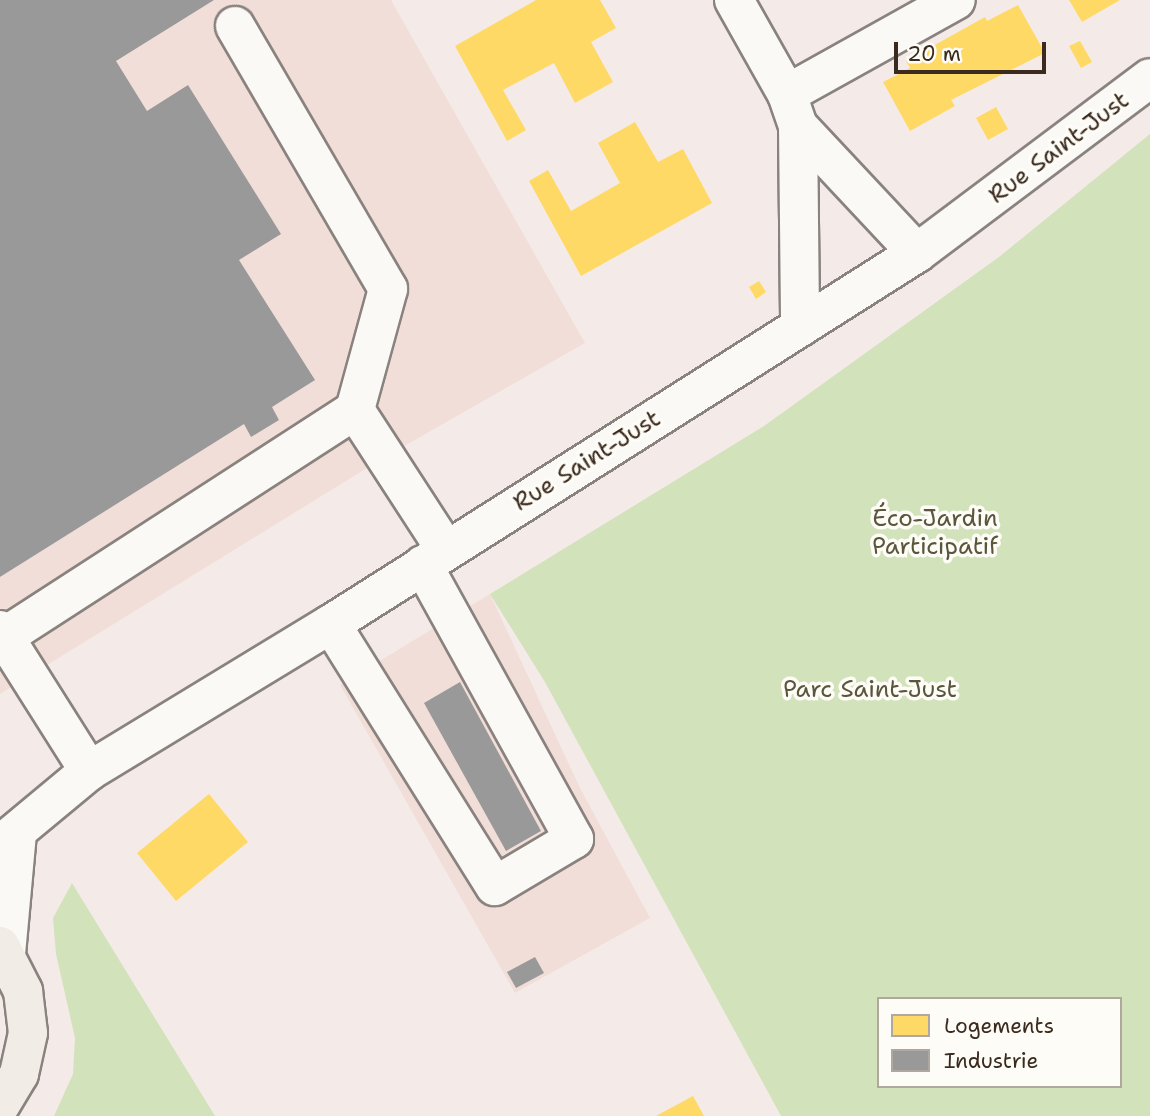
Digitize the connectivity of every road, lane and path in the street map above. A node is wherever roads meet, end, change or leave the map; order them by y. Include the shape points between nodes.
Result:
1 (734, 0) edge
2 (956, 0) edge
3 (235, 26) dead end
4 (1150, 78) edge
5 (792, 110) junction
6 (917, 253) junction
7 (800, 327) junction
8 (355, 410) junction
9 (435, 557) junction
10 (331, 624) junction
11 (2, 634) edge
12 (89, 771) junction
13 (8, 838) edge
14 (3, 950) edge
15 (0, 1106) edge

1 - 5 street
2 - 5 street
3 - 8 street via 388,289
4 - 6 street, Rue Saint-Just
5 - 6 street
5 - 7 street
6 - 7 street, Rue Saint-Just
7 - 9 street, Rue Saint-Just
8 - 9 street
8 - 11 street
9 - 10 street, Rue Saint-Just
9 - 10 street via 574,839 495,886
10 - 12 street, Rue Saint-Just
11 - 12 street
12 - 13 street, Rue Saint-Just
13 - 14 street, Rue Saint-Just
14 - 15 main road via 23,991 28,1033 19,1074

